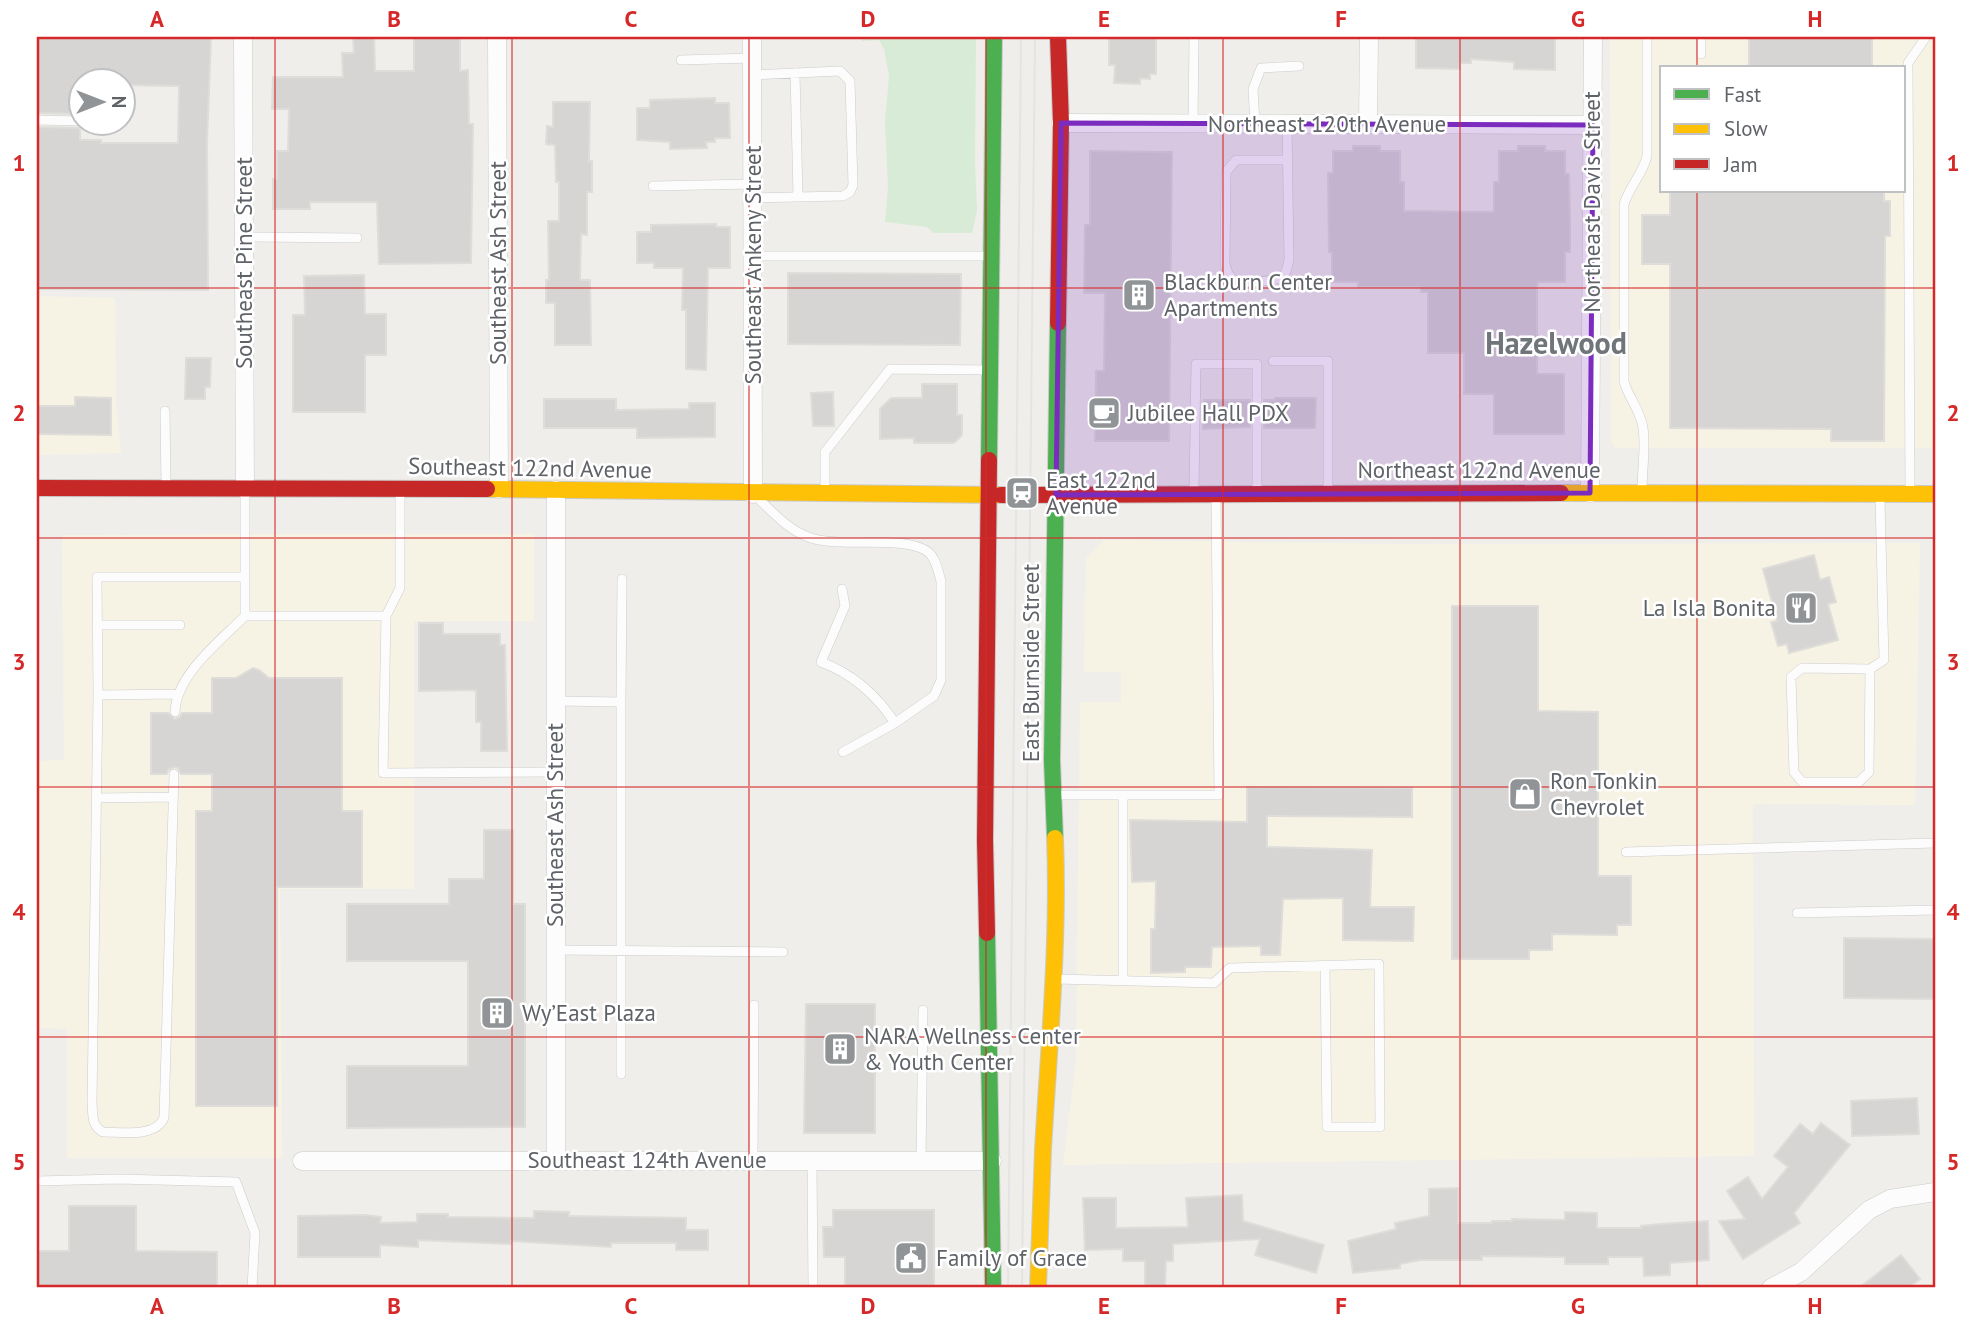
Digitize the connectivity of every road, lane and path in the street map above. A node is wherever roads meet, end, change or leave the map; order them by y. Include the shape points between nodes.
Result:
1 (243, 37) edge
2 (497, 37) edge
3 (752, 37) edge
4 (994, 37) edge
5 (1058, 37) edge
6 (1194, 37) edge
7 (1369, 37) edge
8 (1593, 37) edge
9 (1647, 37) edge
10 (1701, 37) edge
11 (1926, 37) edge
12 (1701, 54) dead end
13 (681, 60) dead end
14 (1299, 66) dead end
15 (752, 67) junction
16 (795, 73) junction
17 (37, 120) edge
18 (66, 121) edge
19 (1061, 123) junction
20 (1193, 124) junction
21 (1255, 124) junction
22 (1287, 124) junction
23 (1368, 124) junction
24 (1593, 125) junction
25 (1288, 160) junction
26 (653, 186) dead end
27 (753, 191) junction
28 (799, 196) junction
29 (244, 236) junction
30 (357, 237) dead end
31 (753, 256) junction
32 (992, 256) junction
33 (1273, 361) dead end
34 (990, 370) junction
35 (165, 411) dead end
36 (37, 488) edge
37 (166, 489) junction
38 (245, 489) junction
39 (400, 489) junction
40 (499, 489) junction
41 (556, 490) junction
42 (1590, 493) junction
43 (1642, 493) junction
44 (753, 494) junction
45 (826, 494) junction
46 (1257, 494) junction
47 (1328, 494) junction
48 (1880, 494) junction
49 (1910, 494) junction
50 (1935, 494) edge
51 (989, 495) junction
52 (1023, 495) joint
53 (1056, 495) junction
54 (1194, 495) junction
55 (1216, 495) junction
56 (245, 577) junction
57 (622, 579) dead end
58 (842, 589) dead end
59 (245, 616) junction
60 (386, 616) junction
61 (97, 625) junction
62 (180, 625) dead end
63 (1870, 669) junction
64 (178, 694) junction
65 (98, 695) junction
66 (555, 701) junction
67 (621, 702) junction
68 (175, 712) dead end
69 (895, 723) junction
70 (843, 752) dead end
71 (555, 772) junction
72 (174, 774) dead end
73 (1054, 795) junction
74 (1124, 796) junction
75 (97, 797) junction
76 (173, 797) junction
77 (1935, 843) edge
78 (1626, 852) dead end
79 (1935, 910) edge
80 (1797, 913) dead end
81 (555, 950) junction
82 (620, 951) junction
83 (782, 952) dead end
84 (1325, 966) junction
85 (1054, 979) junction
86 (1124, 980) junction
87 (754, 1005) dead end
88 (923, 1010) dead end
89 (621, 1074) dead end
90 (556, 1160) junction
91 (302, 1161) dead end
92 (753, 1161) junction
93 (812, 1161) junction
94 (921, 1161) junction
95 (992, 1161) junction
96 (37, 1181) edge
97 (1935, 1192) edge
98 (252, 1288) edge
99 (813, 1288) edge
100 (993, 1288) edge
101 (1038, 1288) edge
102 (1771, 1288) edge

1 - 29 street, Southeast Pine Street
2 - 40 street, Southeast Ash Street
3 - 15 street, Southeast Ankeny Street
4 - 32 street, East Burnside Street
5 - 19 street, East Burnside Street
6 - 20 lane
7 - 23 street
8 - 24 street, Northeast Davis Street
9 - 43 lane via 1647,156 1644,171 1624,204 1624,382 1643,427
10 - 12 lane
11 - 49 lane via 1909,63
13 - 15 lane
14 - 21 lane via 1261,68 1253,89
15 - 16 lane
15 - 27 street, Southeast Ankeny Street
16 - 28 lane
16 - 28 lane via 840,71 850,81 850,192
17 - 18 lane
19 - 20 street, Northeast 120th Avenue
19 - 53 street, East Burnside Street
20 - 21 street, Northeast 120th Avenue
21 - 22 street, Northeast 120th Avenue
22 - 23 street, Northeast 120th Avenue
22 - 25 lane
23 - 24 street, Northeast 120th Avenue
24 - 42 street, Northeast Davis Street
25 - 25 lane via 1236,160 1226,172 1225,264 1227,273 1239,281 1277,280 1288,268
26 - 27 lane
27 - 28 lane
27 - 31 street, Southeast Ankeny Street
29 - 30 lane
29 - 38 street, Southeast Pine Street
31 - 32 lane
31 - 44 street, Southeast Ankeny Street
32 - 34 street, East Burnside Street
33 - 47 lane via 1328,361
34 - 45 lane via 890,369 825,452
34 - 51 street, East Burnside Street
35 - 37 lane
36 - 37 street, Southeast 122nd Avenue
37 - 38 street, Southeast 122nd Avenue
38 - 39 street, Southeast 122nd Avenue
38 - 56 lane
39 - 40 street, Southeast 122nd Avenue
39 - 60 lane via 400,588
40 - 41 street, Southeast 122nd Avenue
41 - 44 street, Southeast 122nd Avenue
41 - 66 street, Southeast Ash Street
42 - 43 street, Northeast 122nd Avenue
42 - 47 street, Northeast 122nd Avenue
43 - 48 street, Northeast 122nd Avenue
44 - 45 street, Southeast 122nd Avenue
44 - 69 lane via 789,527 810,537 837,543 908,544 930,553 941,581 941,680 934,696
45 - 51 street, Southeast 122nd Avenue
46 - 47 street, Northeast 122nd Avenue
46 - 54 lane via 1257,364 1196,364
46 - 55 street, Northeast 122nd Avenue
48 - 49 street, Northeast 122nd Avenue
48 - 63 lane via 1884,660
49 - 50 street, Northeast 122nd Avenue
51 - 52 street, Southeast 122nd Avenue
51 - 95 street, East Burnside Street via 985,840
52 - 53 street, Northeast 122nd Avenue
53 - 54 street, Northeast 122nd Avenue
53 - 73 street, East Burnside Street
54 - 55 street, Northeast 122nd Avenue
55 - 74 lane via 1219,795
56 - 59 lane
56 - 61 lane via 97,578
57 - 67 lane
58 - 69 lane via 845,606 821,662 838,668 872,693
59 - 60 lane
59 - 64 lane via 190,673
60 - 71 lane via 383,773
61 - 62 lane
61 - 65 lane
63 - 63 lane via 1869,772 1859,782 1802,782 1794,772 1791,677 1802,668
64 - 65 lane
64 - 68 lane
65 - 75 lane
66 - 67 lane
66 - 71 street, Southeast Ash Street
67 - 82 lane
69 - 70 lane
71 - 81 street, Southeast Ash Street
72 - 76 lane
73 - 74 lane
73 - 85 street, East Burnside Street
74 - 86 lane
75 - 76 lane
75 - 76 lane via 93,1121 103,1132 144,1131 164,1118
77 - 78 lane
79 - 80 lane
81 - 82 lane
81 - 90 street, Southeast Ash Street
82 - 83 lane
82 - 89 lane
84 - 84 lane via 1379,964 1380,1127 1327,1127
84 - 86 lane via 1230,968 1214,983
85 - 86 lane
85 - 101 street, East Burnside Street
87 - 92 lane
88 - 94 lane
90 - 91 street, Southeast 124th Avenue
90 - 92 street, Southeast 124th Avenue
92 - 93 street, Southeast 124th Avenue
93 - 94 street, Southeast 124th Avenue
93 - 99 lane
94 - 95 street, Southeast 124th Avenue
95 - 100 street, East Burnside Street
96 - 98 lane via 236,1182 255,1233
97 - 102 street via 1889,1199 1869,1210 1801,1272

